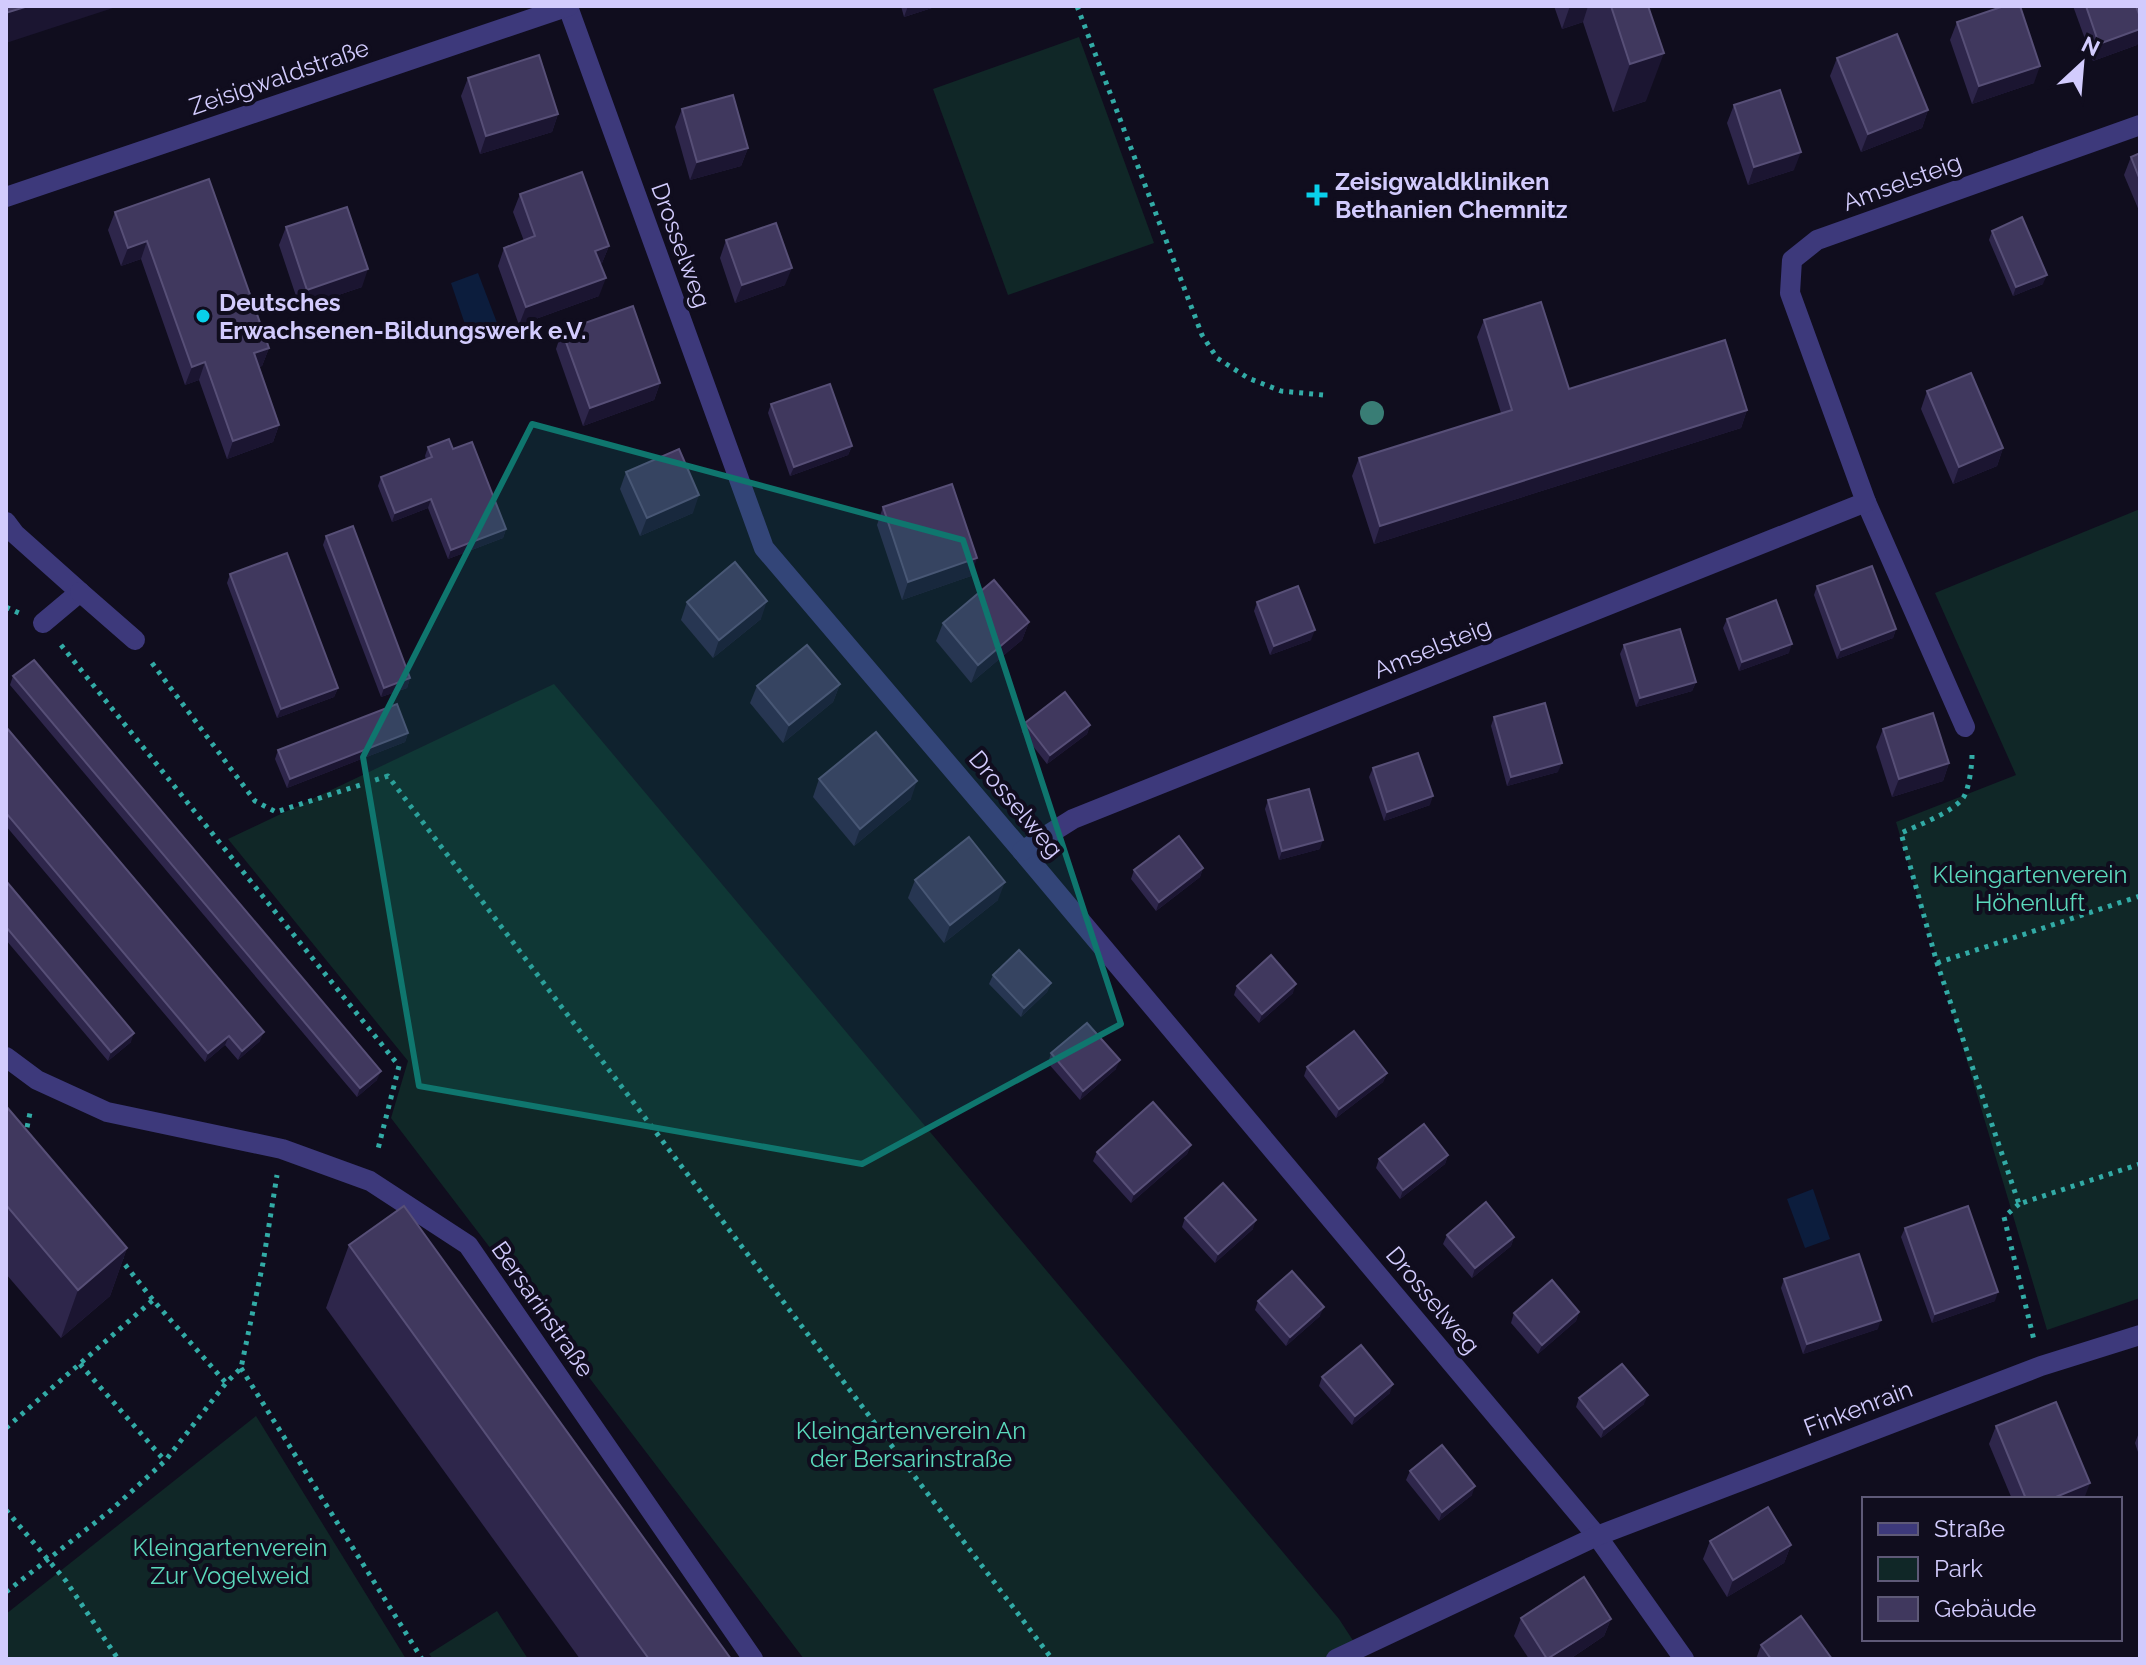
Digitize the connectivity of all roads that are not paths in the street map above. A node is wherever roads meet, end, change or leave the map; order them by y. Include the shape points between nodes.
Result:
1 (569, 6) edge
2 (2140, 125) edge
3 (6, 197) edge
4 (1866, 502) junction
5 (6, 522) edge
6 (80, 592) junction
7 (43, 623) road end
8 (135, 640) road end
9 (1965, 727) road end
10 (1022, 851) junction
11 (6, 1057) edge
12 (2140, 1335) edge
13 (1597, 1536) junction
14 (753, 1659) edge
15 (1336, 1659) edge
16 (1684, 1659) edge

1 - 3 street, Zeisigwaldstraße
1 - 10 street, Drosselweg via 764,548
2 - 4 street, Amselsteig via 1817,240 1792,260 1790,293
4 - 9 street, Amselsteig
4 - 10 street, Amselsteig via 1073,819
5 - 6 street
6 - 7 street
6 - 8 street
10 - 13 street, Drosselweg
11 - 14 street, Bersarinstraße via 37,1080 107,1112 282,1149 370,1181 468,1245
12 - 13 street, Finkenrain via 2041,1366
13 - 15 street
13 - 16 street, Drosselweg

